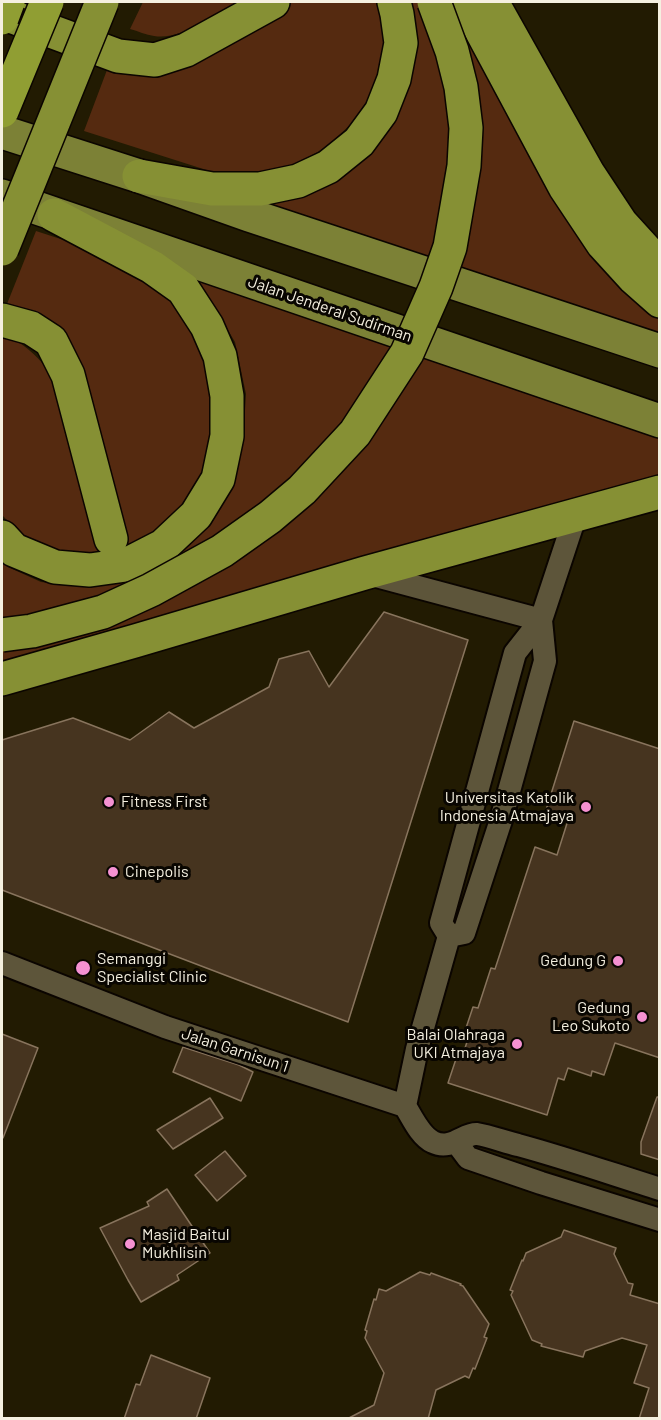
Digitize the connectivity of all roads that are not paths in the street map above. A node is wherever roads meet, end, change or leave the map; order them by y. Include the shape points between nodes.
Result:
1 (9, 2) edge
2 (46, 2) edge
3 (102, 2) edge
4 (273, 2) edge
5 (394, 2) edge
6 (434, 2) edge
7 (466, 2) edge
8 (492, 2) edge
9 (2, 13) edge
10 (2, 18) edge
11 (2, 111) edge
12 (2, 132) edge
13 (139, 176) junction
14 (2, 196) edge
15 (54, 214) junction
16 (2, 249) edge
17 (660, 266) edge
18 (660, 301) edge
19 (2, 320) edge
20 (660, 351) edge
21 (660, 420) edge
22 (660, 492) edge
23 (576, 514) junction
24 (2, 537) edge
25 (111, 539) dead end
26 (365, 573) junction
27 (541, 620) junction
28 (2, 635) edge
29 (2, 679) edge
30 (449, 936) junction
31 (2, 963) edge
32 (405, 1106) junction
33 (456, 1142) junction
34 (660, 1189) edge
35 (660, 1221) edge

1 - 10 highway, bridge
2 - 11 highway, bridge
3 - 16 highway, bridge
4 - 9 highway via 186,50 155,60 118,56
5 - 13 highway via 401,43 394,79 381,112 359,142 328,167 298,181 260,189 212,189
6 - 28 highway, bridge via 452,51 466,128 464,166 450,247 407,352 355,433 302,490 222,551 103,612 32,632
7 - 18 highway via 578,206 603,244
8 - 17 highway via 588,172 621,223
12 - 13 main road
13 - 20 main road
14 - 15 main road, Jalan Jenderal Sudirman
15 - 21 main road, Jalan Jenderal Sudirman
15 - 24 highway via 152,267 183,289 207,326 220,356 227,436 218,479 196,515 163,546 126,566 90,570 54,567 14,550
19 - 25 highway via 31,328 51,341 68,375
22 - 23 highway
23 - 26 highway
23 - 27 street
26 - 27 street
26 - 29 highway via 132,627
27 - 30 street via 515,653 441,923
27 - 30 street via 545,661 501,820 464,933
30 - 32 street
31 - 32 street, Jalan Garnisun 1 via 165,1027
32 - 33 street via 434,1143
33 - 34 street via 475,1134
33 - 35 street via 468,1158

